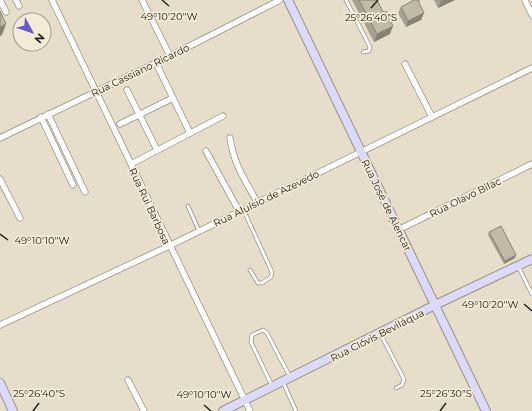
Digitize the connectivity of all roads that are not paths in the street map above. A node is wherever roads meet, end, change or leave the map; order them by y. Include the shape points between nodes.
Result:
1 (0, 0) edge
2 (16, 0) edge
3 (52, 0) edge
4 (142, 0) edge
5 (280, 0) edge
6 (288, 0) edge
7 (346, 0) edge
8 (524, 0) edge
9 (19, 6) dead end
10 (6, 12) dead end
11 (532, 15) edge
12 (363, 52) dead end
13 (170, 56) junction
14 (156, 63) junction
15 (405, 64) dead end
16 (532, 68) edge
17 (127, 90) dead end
18 (96, 91) junction
19 (173, 98) junction
20 (48, 114) junction
21 (140, 114) junction
22 (223, 116) dead end
23 (41, 117) junction
24 (432, 117) junction
25 (120, 124) dead end
26 (190, 133) junction
27 (0, 137) edge
28 (230, 138) dead end
29 (158, 150) junction
30 (206, 151) dead end
31 (361, 152) junction
32 (131, 164) junction
33 (532, 164) edge
34 (0, 179) edge
35 (73, 185) dead end
36 (85, 192) dead end
37 (257, 202) junction
38 (188, 206) dead end
39 (241, 210) junction
40 (20, 218) dead end
41 (398, 230) junction
42 (199, 231) junction
43 (169, 246) junction
44 (532, 259) edge
45 (518, 266) junction
46 (250, 270) dead end
47 (532, 294) edge
48 (435, 305) junction
49 (0, 326) edge
50 (380, 333) junction
51 (128, 380) dead end
52 (287, 380) junction
53 (0, 383) edge
54 (273, 387) junction
55 (396, 388) dead end
56 (245, 401) junction
57 (13, 411) edge
58 (144, 411) edge
59 (223, 411) edge
60 (250, 411) edge
61 (296, 411) edge
62 (486, 411) edge

1 - 10 street
2 - 9 street
3 - 18 street, Rua Rui Barbosa
4 - 13 street
5 - 13 street, Rua Cassiano Ricardo
6 - 31 street, Rua José de Alencar
7 - 12 lane via 370,47 369,51
8 - 11 street
13 - 14 street, Rua Cassiano Ricardo
14 - 18 street, Rua Cassiano Ricardo
14 - 19 street
15 - 24 street
16 - 24 street, Rua Aluísio de Azevedo
17 - 21 street
18 - 20 street, Rua Cassiano Ricardo
18 - 32 street, Rua Rui Barbosa
19 - 21 street
19 - 26 street
20 - 23 street, Rua Cassiano Ricardo
20 - 36 street
21 - 25 street
21 - 29 street
22 - 26 street
23 - 27 street, Rua Cassiano Ricardo
23 - 35 street
24 - 31 street, Rua Aluísio de Azevedo
26 - 29 street
28 - 37 street via 237,167
29 - 32 street
30 - 39 street
31 - 37 street, Rua Aluísio de Azevedo
31 - 41 street, Rua José de Alencar
32 - 43 street, Rua Rui Barbosa
33 - 41 street, Rua Olavo Bilac
34 - 40 street
37 - 39 street, Rua Aluísio de Azevedo
38 - 42 lane
39 - 42 street, Rua Aluísio de Azevedo
39 - 46 lane via 272,272 271,276 258,283
41 - 48 street, Rua José de Alencar
42 - 43 street, Rua Aluísio de Azevedo
43 - 49 street, Rua Aluísio de Azevedo
43 - 56 street, Rua Rui Barbosa
44 - 45 street, Rua Clóvis Beviláqua
45 - 47 lane
45 - 48 street, Rua Clóvis Beviláqua
48 - 50 street, Rua Clóvis Beviláqua
48 - 62 street, Rua José de Alencar
50 - 52 street, Rua Clóvis Beviláqua
50 - 55 lane via 404,379 402,385
51 - 58 street
52 - 54 street, Rua Clóvis Beviláqua
52 - 54 lane via 267,333 262,330 252,336 250,342
52 - 61 lane
53 - 57 street
54 - 56 street, Rua Clóvis Beviláqua
56 - 59 street, Rua Clóvis Beviláqua
56 - 60 street, Rua Rui Barbosa

